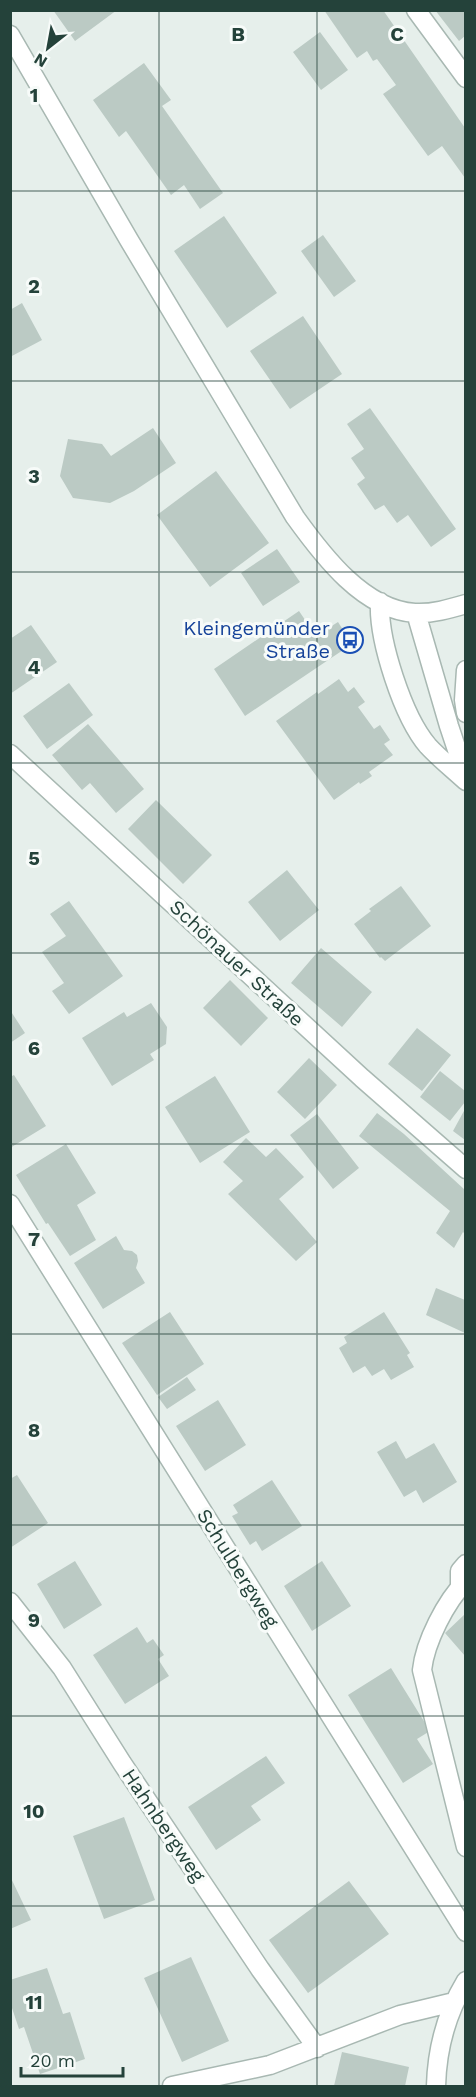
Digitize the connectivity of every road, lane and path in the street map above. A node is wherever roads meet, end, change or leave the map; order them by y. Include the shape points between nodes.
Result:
1 (416, 10) edge
2 (10, 35) edge
3 (465, 78) edge
4 (380, 602) junction
5 (465, 604) edge
6 (416, 613) junction
7 (465, 670) edge
8 (465, 713) edge
9 (10, 754) edge
10 (465, 766) edge
11 (465, 781) edge
12 (465, 1169) edge
13 (10, 1204) edge
14 (465, 1564) edge
15 (463, 1584) edge
16 (10, 1602) edge
17 (465, 1847) edge
18 (465, 1932) edge
19 (465, 1981) edge
20 (454, 2002) junction
21 (317, 2048) junction
22 (172, 2086) edge
23 (436, 2086) edge

1 - 3 street
2 - 4 street via 296,517 331,564
4 - 6 street
4 - 11 street via 385,653 408,713 427,745
5 - 6 street
6 - 10 street via 449,726
7 - 8 street
9 - 12 street, Schönauer Straße
13 - 18 street, Schulbergweg
14 - 15 street via 460,1570
15 - 17 street via 432,1636 422,1670
16 - 21 street, Hahnbergweg via 62,1668 260,1969
19 - 20 street
20 - 21 street via 400,2015
20 - 23 street via 439,2050
21 - 22 street via 270,2065

